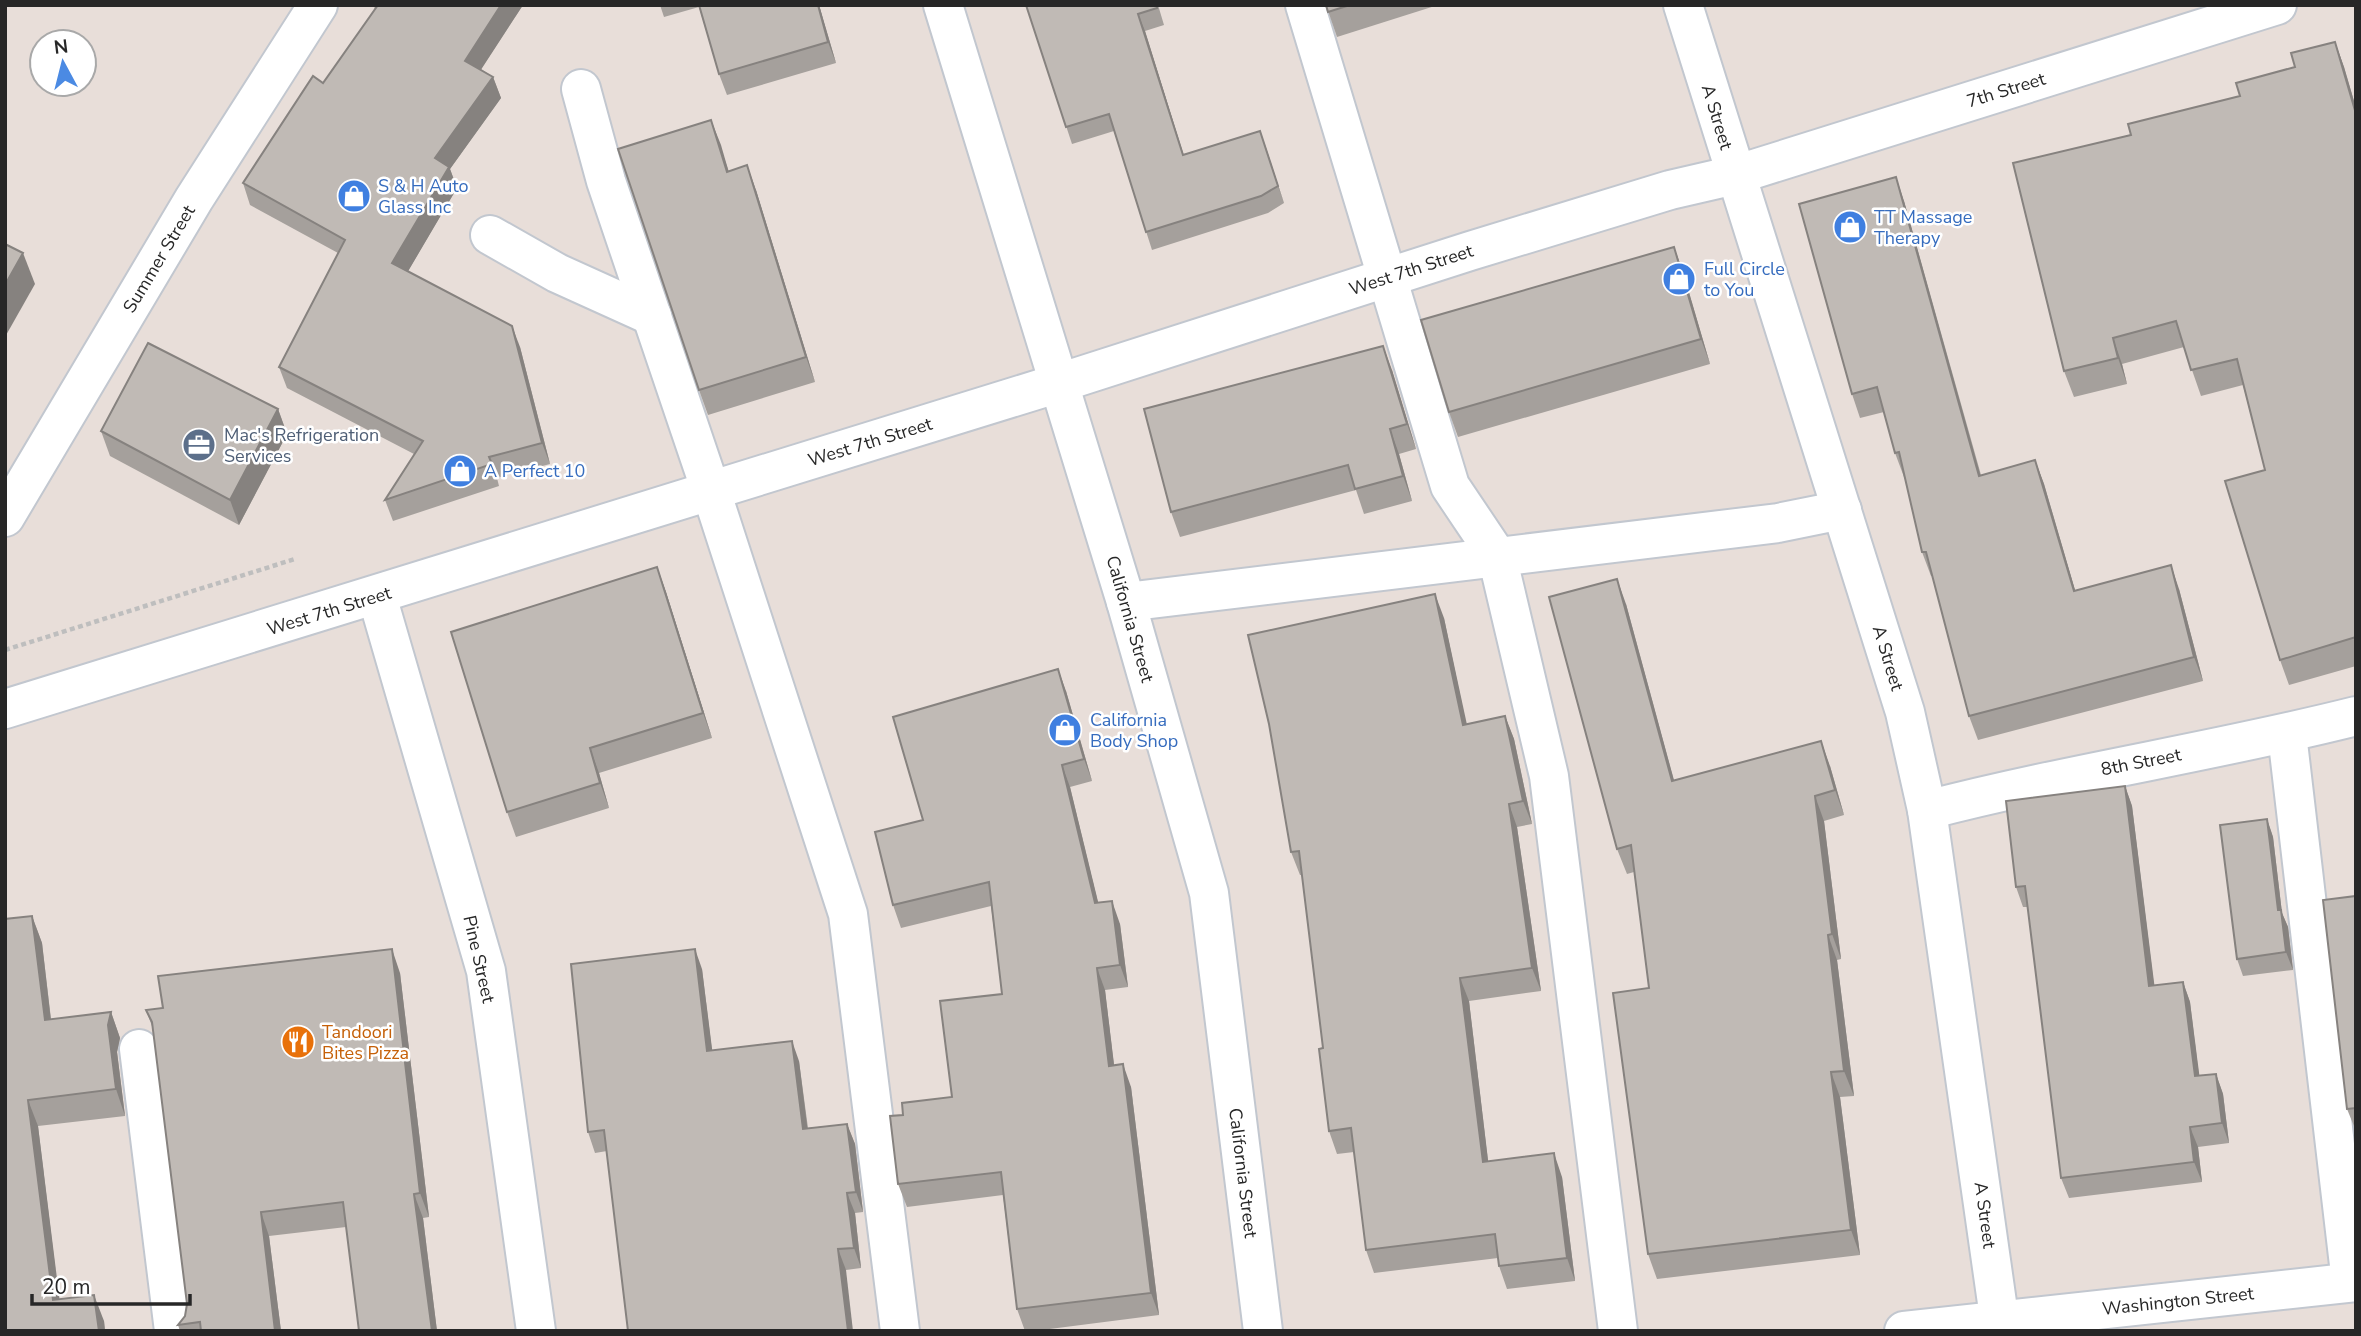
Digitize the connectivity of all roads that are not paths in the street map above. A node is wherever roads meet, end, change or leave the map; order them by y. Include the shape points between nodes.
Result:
1 (318, 5) edge
2 (943, 5) edge
3 (1305, 5) edge
4 (1683, 5) edge
5 (2277, 5) edge
6 (581, 89) dead end
7 (1735, 176) junction
8 (490, 234) dead end
9 (1388, 277) junction
10 (652, 316) junction
11 (1059, 383) junction
12 (711, 491) junction
13 (1842, 510) junction
14 (5, 517) edge
15 (1497, 556) junction
16 (377, 596) junction
17 (1126, 603) junction
18 (5, 709) edge
19 (2356, 716) edge
20 (2287, 734) junction
21 (1927, 810) junction
22 (139, 1049) dead end
23 (2353, 1282) edge
24 (2000, 1325) edge
25 (174, 1331) edge
26 (536, 1331) edge
27 (900, 1331) edge
28 (1263, 1331) edge
29 (1618, 1331) edge
30 (1904, 1331) edge

1 - 14 street, Summer Street via 194,199
2 - 11 street, California Street
3 - 9 street
4 - 7 street, A Street
5 - 7 street, 7th Street
6 - 10 street via 606,181
7 - 9 street, West 7th Street via 1670,190
7 - 13 street, A Street
8 - 10 street via 557,273
9 - 11 street, West 7th Street
9 - 15 street via 1450,486
10 - 12 street
11 - 12 street, West 7th Street
11 - 17 street, California Street
12 - 16 street, West 7th Street
12 - 27 street via 848,914
13 - 15 street via 1778,523
13 - 21 street, A Street via 1905,712
15 - 17 street
15 - 29 street via 1549,776
16 - 18 street, West 7th Street
16 - 26 street, Pine Street via 486,971
17 - 28 street, California Street via 1209,893
19 - 20 street, 8th Street
20 - 21 street, 8th Street via 2015,787
20 - 23 street
21 - 24 street, A Street
22 - 25 street
23 - 24 street, Washington Street
24 - 30 street, Washington Street

